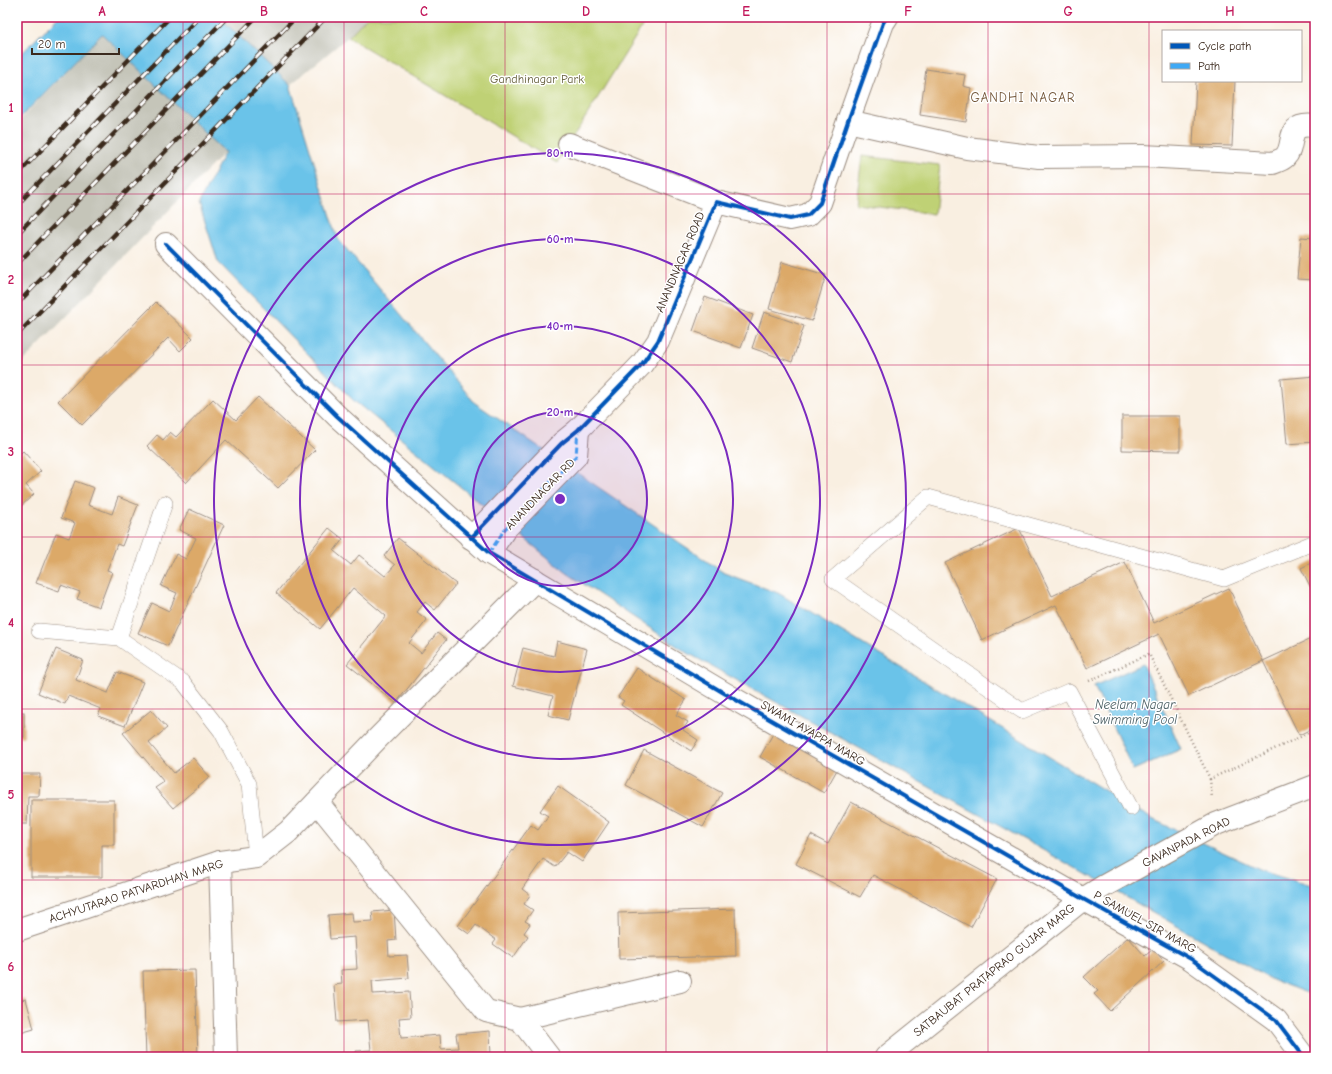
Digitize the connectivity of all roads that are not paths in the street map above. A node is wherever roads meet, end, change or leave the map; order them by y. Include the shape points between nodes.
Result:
1 (887, 17) edge
2 (848, 121) junction
3 (1315, 126) edge
4 (569, 144) dead end
5 (716, 202) junction
6 (166, 244) dead end
7 (570, 436) joint
8 (165, 503) dead end
9 (498, 523) junction
10 (471, 538) junction
11 (1315, 542) edge
12 (489, 554) junction
13 (535, 580) junction
14 (39, 631) dead end
15 (119, 638) junction
16 (1315, 786) edge
17 (318, 802) junction
18 (1131, 808) dead end
19 (256, 857) junction
20 (220, 862) junction
21 (1104, 886) joint
22 (1083, 899) junction
23 (17, 930) edge
24 (680, 982) dead end
25 (520, 1019) junction
26 (226, 1057) edge
27 (549, 1057) edge
28 (886, 1057) edge
29 (1304, 1057) edge

1 - 2 street, ANANDNAGAR ROAD
2 - 3 street via 967,148 1039,157 1143,156 1274,163 1284,159 1288,154 1294,131 1300,126
2 - 5 street, ANANDNAGAR ROAD via 820,203 808,215 790,219
4 - 5 street
5 - 7 street, ANANDNAGAR ROAD via 658,341 642,364
6 - 10 street, SWAMI AYAPPA MARG via 337,416
7 - 9 street, ANANDNAGAR RD via 576,456
8 - 15 lane
9 - 10 street
9 - 12 street, ANANDNAGAR RD
10 - 12 street, SWAMI AYAPPA MARG
11 - 18 lane via 1224,579 928,497 833,579 1022,711 1068,690
12 - 13 street, SWAMI AYAPPA MARG
13 - 17 street
13 - 22 street, SWAMI AYAPPA MARG via 724,693
14 - 15 lane
15 - 19 lane via 183,682 221,731 249,784
16 - 21 street, GAVANPADA ROAD via 1216,824
17 - 19 street via 288,832
17 - 25 street via 486,1011
19 - 20 street, ACHYUTARAO PATVARDHAN MARG
20 - 23 street, ACHYUTARAO PATVARDHAN MARG
20 - 26 street
21 - 22 street, SATBAUBAT PRATAPRAO GUJAR MARG
22 - 28 street, SATBAUBAT PRATAPRAO GUJAR MARG
22 - 29 street, P SAMUEL SIR MARG via 1197,963 1276,1020
24 - 25 street
25 - 27 street

